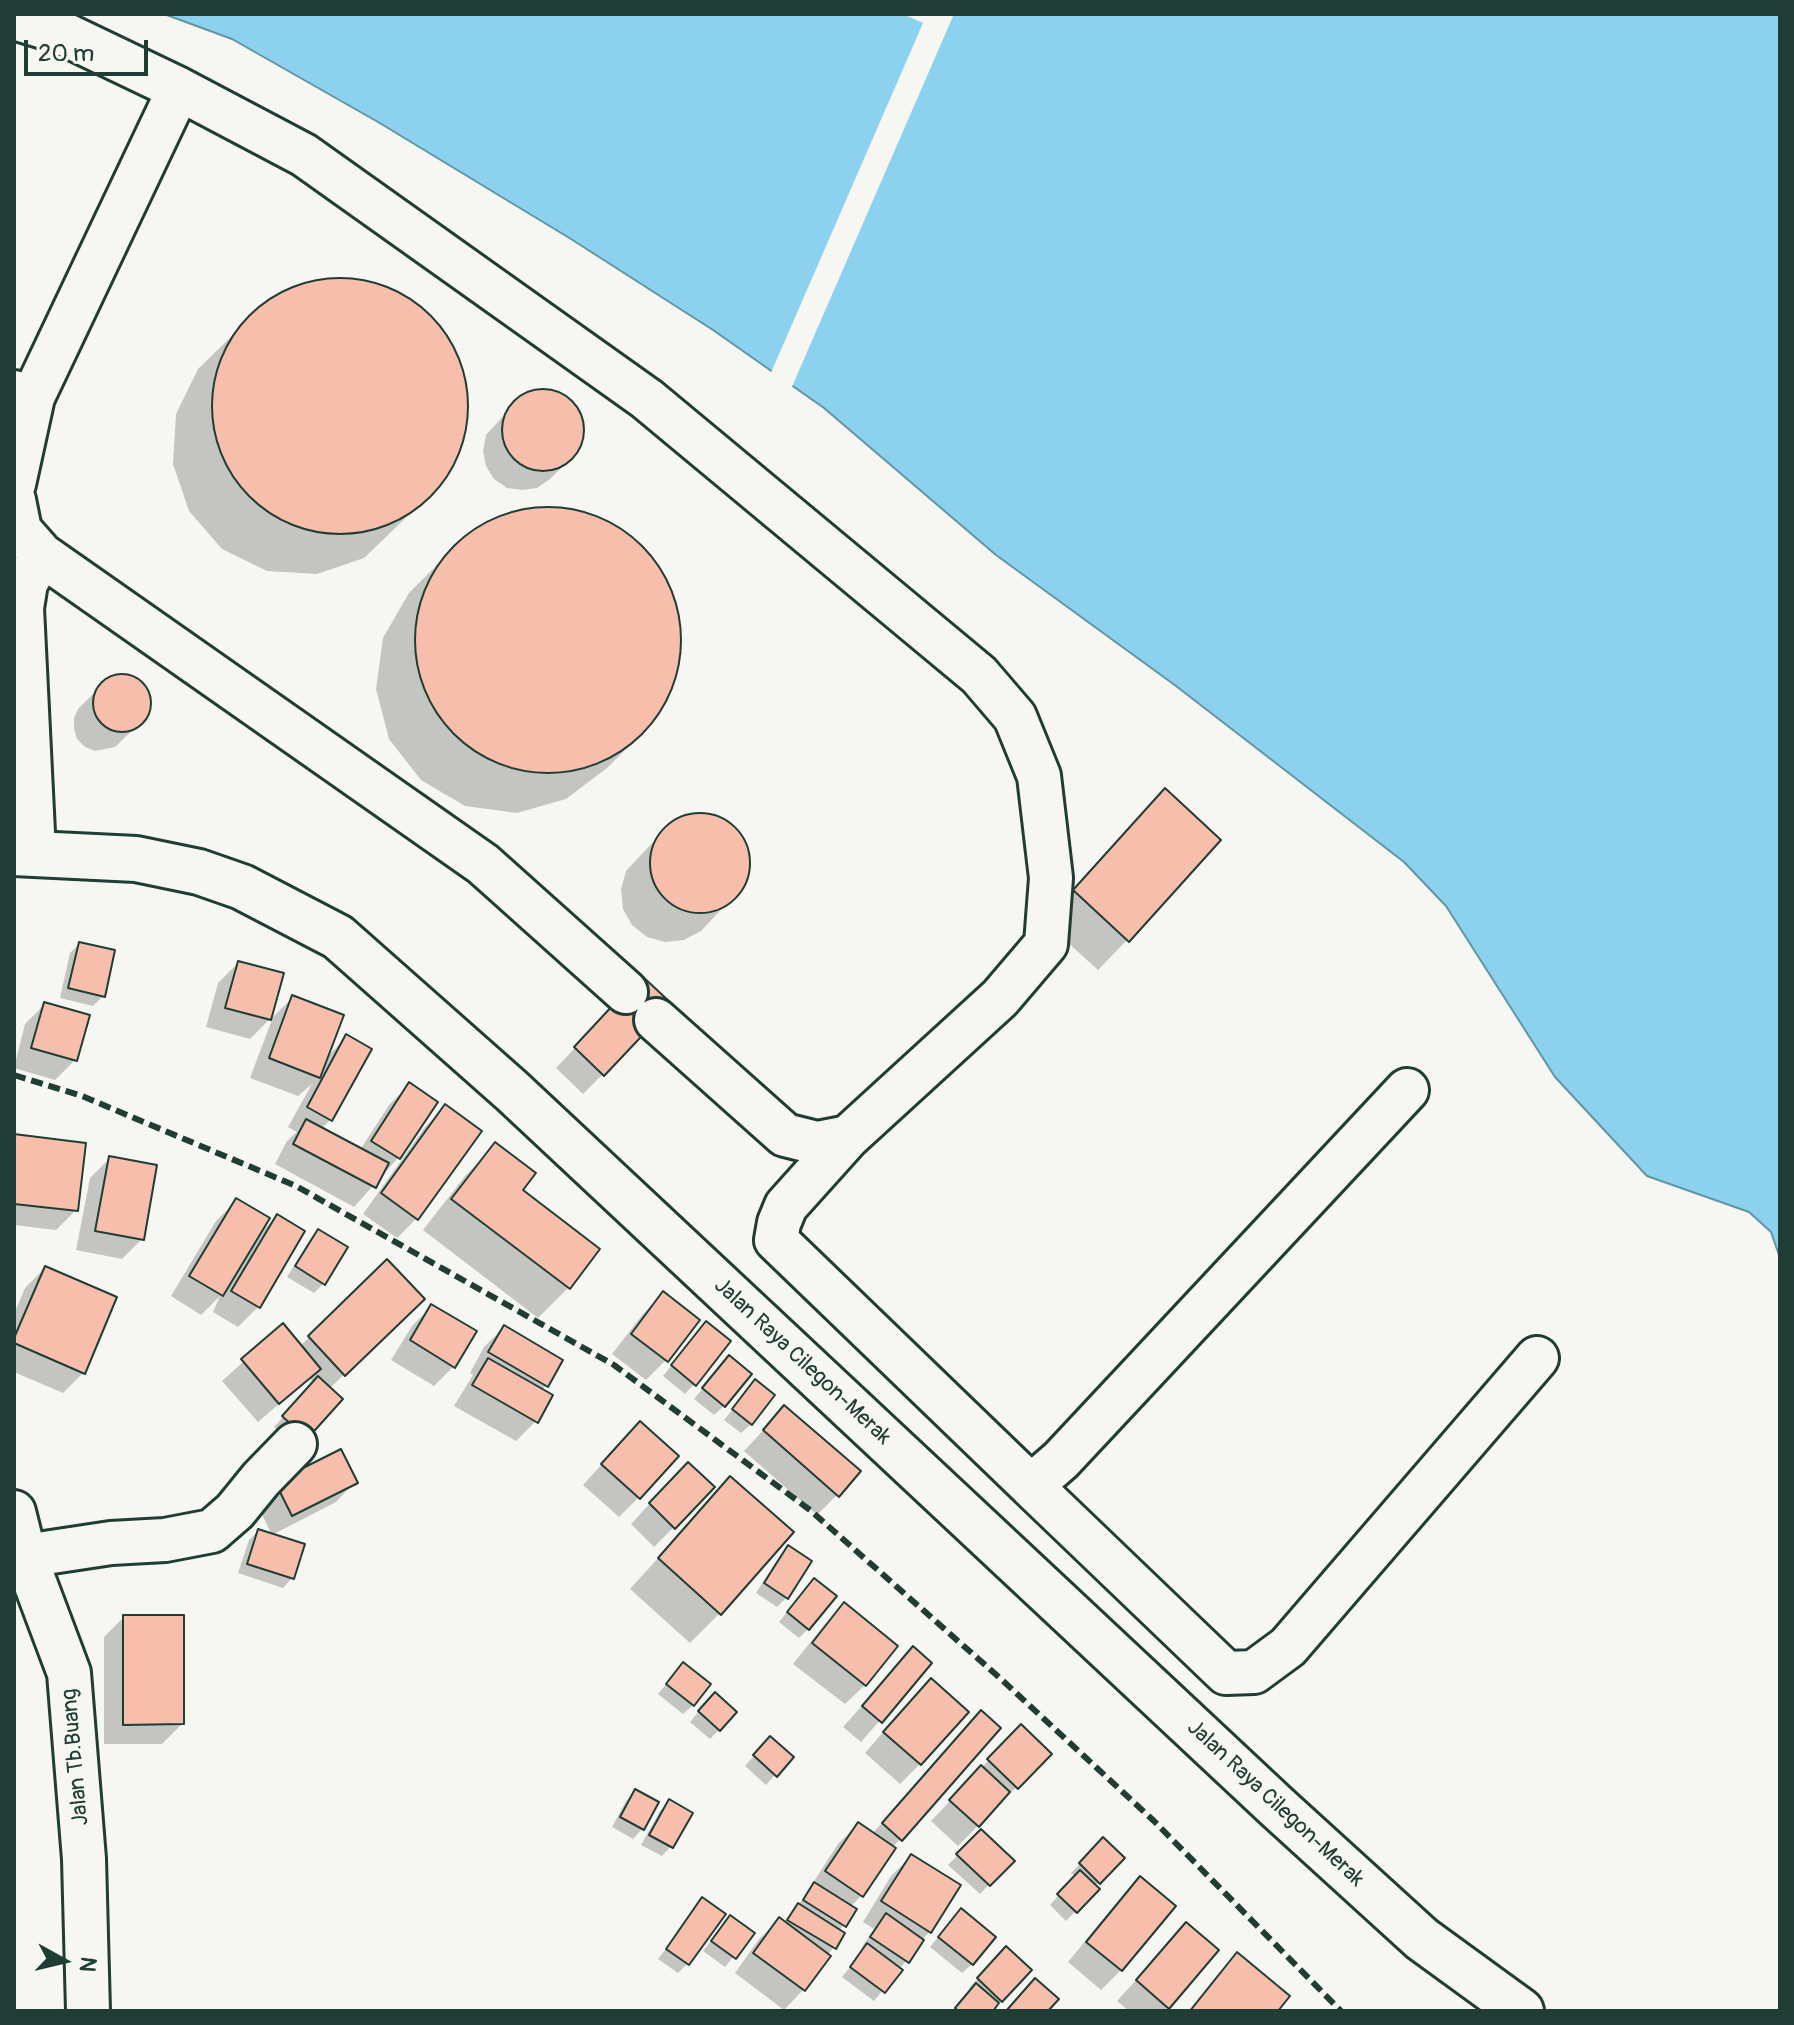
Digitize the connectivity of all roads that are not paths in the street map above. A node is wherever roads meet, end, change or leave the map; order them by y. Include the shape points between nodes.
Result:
1 (14, 18) edge
2 (179, 89) junction
3 (24, 394) edge
4 (14, 484) edge
5 (14, 500) edge
6 (42, 555) junction
7 (24, 853) edge
8 (626, 992) dead end
9 (656, 1020) dead end
10 (1407, 1090) dead end
11 (848, 1137) junction
12 (1537, 1358) dead end
13 (295, 1444) dead end
14 (1031, 1486) junction
15 (14, 1512) edge
16 (25, 1556) junction
17 (88, 2011) edge
18 (1521, 2011) edge

1 - 2 street via 60,32
2 - 3 street
2 - 11 street via 304,155 647,399 979,675 1015,717 1039,776 1051,878 1046,944 1000,998
3 - 4 street
5 - 6 street via 20,530
6 - 7 street via 26,583 22,608
6 - 8 street via 483,864
7 - 18 highway, Jalan Raya Cilegon-Merak via 136,859 199,872 242,887 338,937 512,1091 1422,1939
9 - 11 street via 785,1135 817,1143
10 - 14 street
11 - 14 street via 786,1206 776,1240
12 - 14 street via 1288,1647 1254,1672 1226,1673
13 - 16 street via 212,1531
15 - 16 street, Jalan Tb.Buang
16 - 17 street, Jalan Tb.Buang via 69,1673 83,1844

